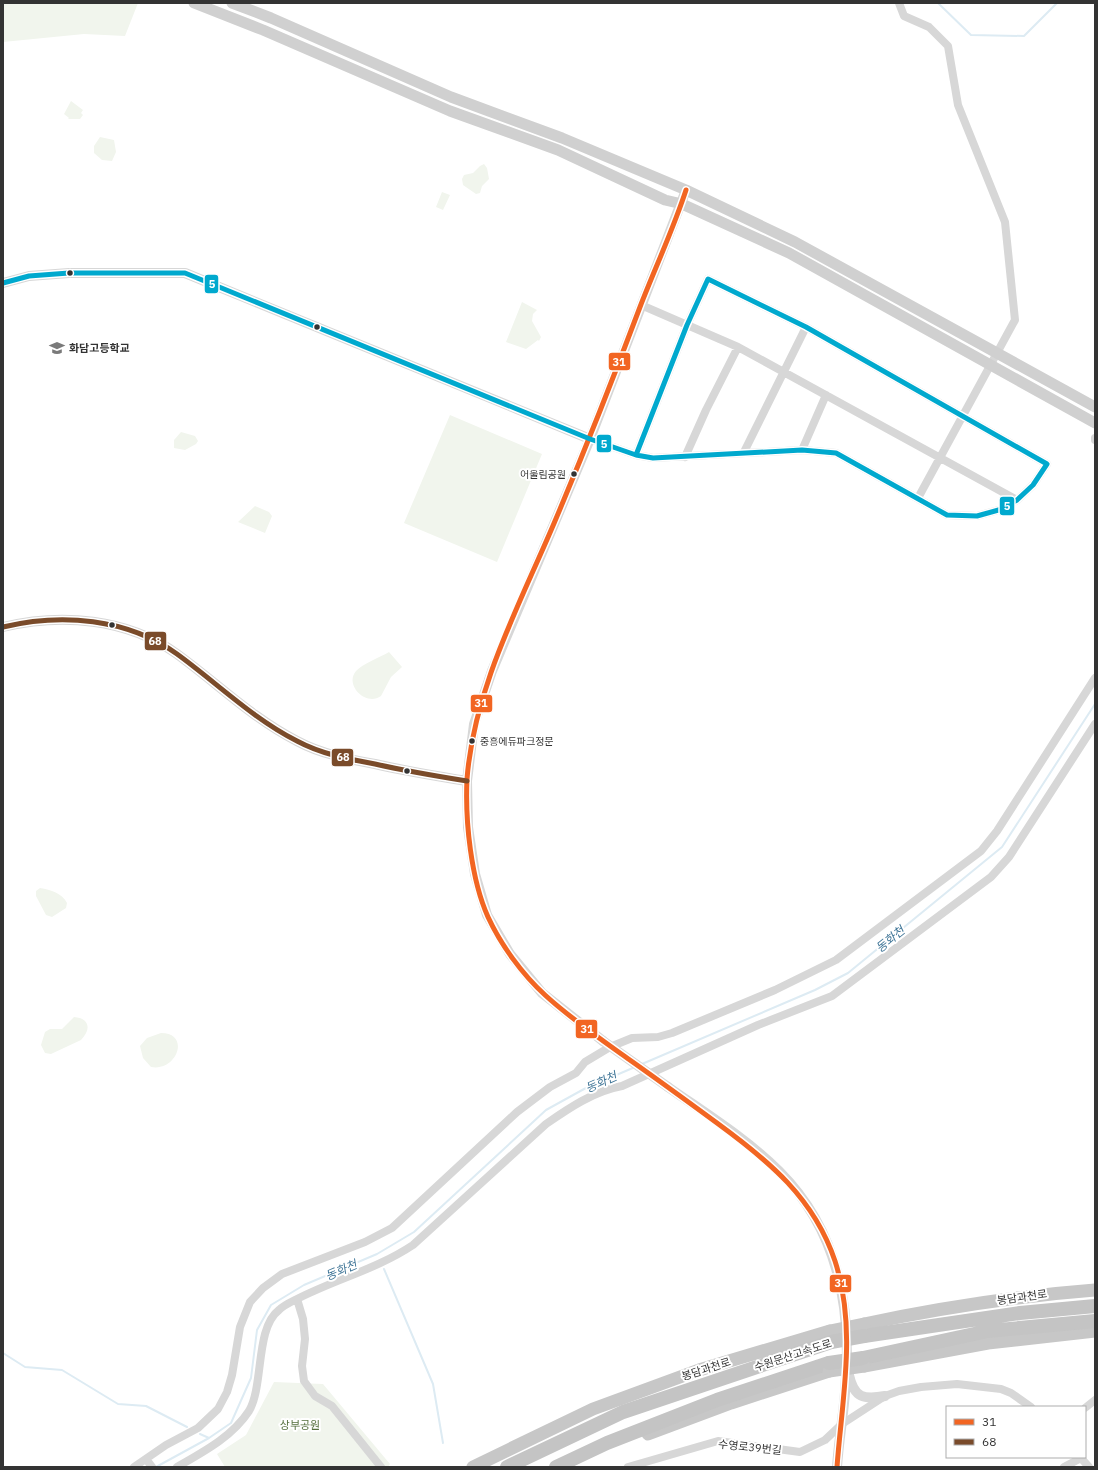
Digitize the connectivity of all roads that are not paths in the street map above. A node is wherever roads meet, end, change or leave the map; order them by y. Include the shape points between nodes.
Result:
1 (194, 3) edge
2 (232, 3) edge
3 (899, 3) edge
4 (686, 190) junction
5 (682, 204) junction
6 (3, 283) edge
7 (641, 305) junction
8 (687, 325) junction
9 (806, 327) junction
10 (738, 347) junction
11 (998, 353) junction
12 (990, 365) junction
13 (784, 372) junction
14 (826, 395) junction
15 (1095, 407) edge
16 (962, 416) junction
17 (1095, 423) edge
18 (590, 439) junction
19 (802, 450) junction
20 (744, 452) junction
21 (636, 455) junction
22 (685, 457) junction
23 (940, 457) junction
24 (918, 498) junction
25 (1017, 500) junction
26 (3, 627) edge
27 (1095, 678) edge
28 (1095, 724) edge
29 (467, 781) junction
30 (1095, 1290) edge
31 (297, 1299) junction
32 (1095, 1306) edge
33 (1095, 1321) edge
34 (864, 1330) junction
35 (1095, 1331) edge
36 (830, 1336) junction
37 (847, 1362) junction
38 (863, 1362) junction
39 (829, 1367) junction
40 (885, 1396) junction
41 (1095, 1400) edge
42 (1030, 1406) edge
43 (1086, 1407) edge
44 (842, 1424) junction
45 (1078, 1458) edge
46 (1081, 1458) edge
47 (149, 1462) edge
48 (134, 1467) edge
49 (177, 1467) edge
50 (381, 1467) edge
51 (473, 1467) edge
52 (507, 1467) edge
53 (556, 1467) edge
54 (571, 1467) edge
55 (628, 1467) edge
56 (837, 1467) edge
57 (1064, 1467) edge
58 (1089, 1467) edge

1 - 5 main road via 450,111 558,150 665,200
2 - 4 main road via 451,97 562,138
3 - 11 street via 904,16 929,26 948,46 958,105 1005,222 1015,320
4 - 5 street
4 - 11 main road via 795,242
5 - 7 street
5 - 12 main road via 789,254
6 - 18 street via 29,276 69,273 185,273
7 - 8 street
7 - 18 street
8 - 9 street via 708,279
8 - 10 street
8 - 21 street
9 - 13 street
9 - 16 street
10 - 13 street
10 - 22 street
11 - 12 street
11 - 15 main road
12 - 16 street
12 - 17 main road
13 - 14 street
13 - 20 street
14 - 19 street
14 - 23 street
16 - 23 street
16 - 25 street via 1047,464 1033,485
18 - 21 street
18 - 29 street via 492,671 474,724
19 - 20 street
19 - 24 street via 836,452
20 - 22 street
21 - 22 street via 653,458
23 - 24 street
23 - 25 street
24 - 25 street via 947,515 977,516 1002,509
26 - 29 street via 30,620 69,618 110,624 147,637 176,653 268,725 298,742 338,757
27 - 47 street via 997,831 981,851 856,947 820,969 672,1034 632,1038 610,1047 585,1062 576,1073 550,1087 517,1112 392,1228 365,1242 282,1274 262,1288 250,1302 240,1327 232,1375 218,1409 198,1428
28 - 31 street via 1009,857 991,877 838,992 568,1108 546,1124 413,1245 374,1267
29 - 37 street, bridge via 468,827 475,874 487,915 510,954 542,993 603,1041 755,1150 779,1171 805,1202 834,1260 844,1295
30 - 34 highway, 봉담과천로 via 938,1309
31 - 49 street via 278,1310 268,1325 255,1396 249,1411 231,1433
31 - 50 street via 305,1339 302,1366 304,1381 315,1396 332,1406
32 - 34 highway, 수원문산고속도로
33 - 38 highway, 수원문산고속도로 via 988,1331
34 - 36 highway, 수원문산고속도로, bridge
35 - 38 highway via 988,1343
36 - 51 highway, 봉담과천로 via 699,1370 593,1409
36 - 52 highway, 수원문산고속도로 via 623,1412
37 - 40 street via 856,1393 867,1398
37 - 44 street
38 - 39 highway, 수원문산고속도로, bridge
39 - 53 highway, 수원문산고속도로 via 717,1400 607,1443
39 - 54 highway via 616,1446
40 - 42 street, 수영로39번길 via 921,1387 979,1385 1011,1393
40 - 44 street, 수영로39번길
41 - 43 street
44 - 55 street, 수영로39번길 via 825,1440 800,1452 718,1441
44 - 56 street
45 - 57 street
46 - 58 street
47 - 48 street

